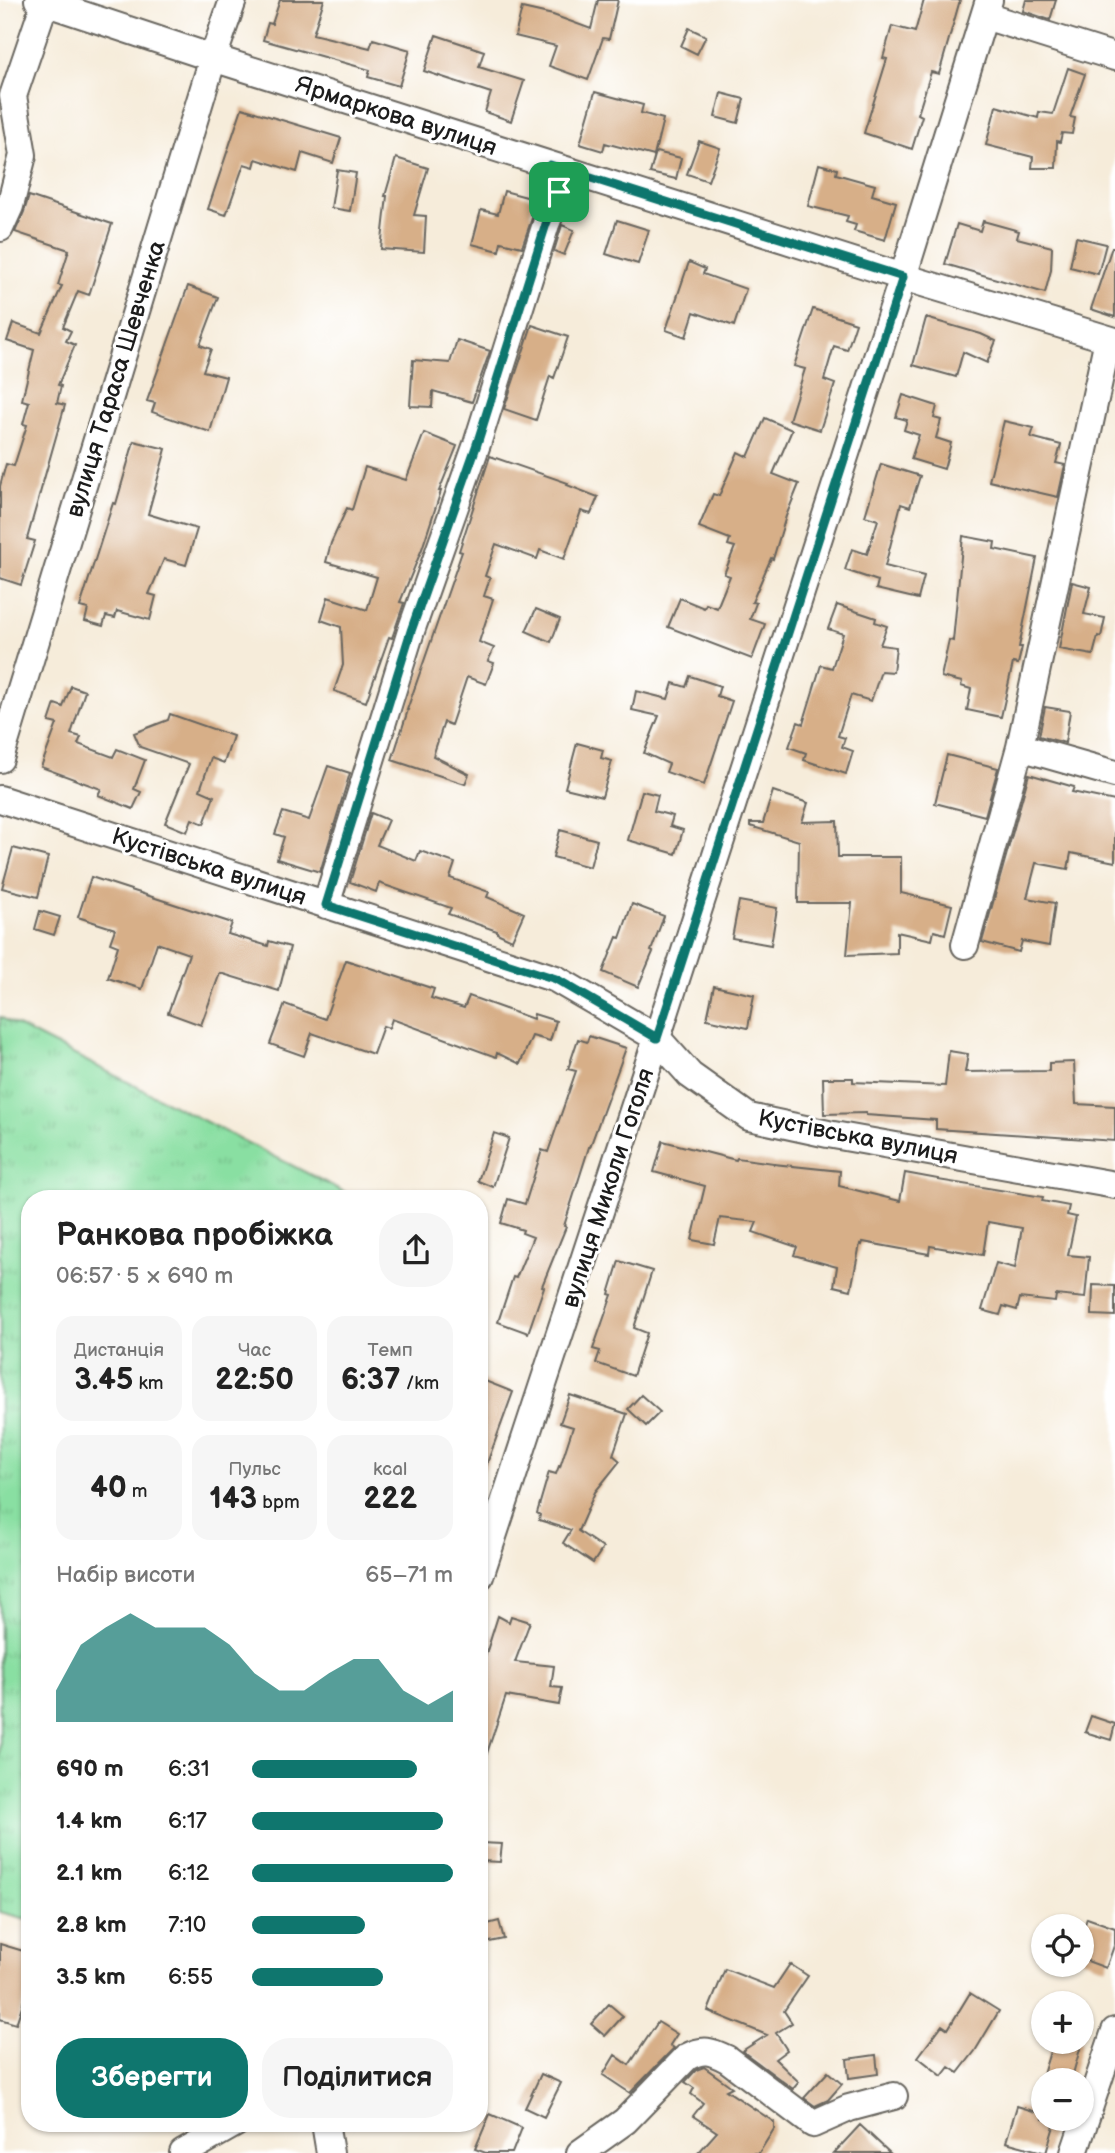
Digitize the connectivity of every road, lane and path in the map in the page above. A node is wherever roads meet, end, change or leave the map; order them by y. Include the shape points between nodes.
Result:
1 (233, 0) edge
2 (42, 1) edge
3 (987, 8) edge
4 (1115, 57) edge
5 (213, 58) junction
6 (550, 165) junction
7 (0, 228) edge
8 (903, 277) junction
9 (1112, 340) edge
10 (1020, 747) junction
11 (0, 759) edge
12 (1115, 774) edge
13 (0, 799) edge
14 (326, 905) junction
15 (965, 945) dead end
16 (657, 1038) junction
17 (1115, 1185) edge
18 (488, 1552) edge
19 (1115, 2031) edge
20 (894, 2096) dead end
21 (220, 2132) edge
22 (326, 2132) edge
23 (183, 2153) edge
24 (330, 2153) edge
25 (580, 2153) edge
26 (1074, 2153) edge

1 - 5 street, вулиця Тараса Шевченка
2 - 5 street, Ярмаркова вулиця
2 - 7 street via 13,96 23,155
3 - 4 street
3 - 8 street, вулиця Миколи Гоголя
5 - 6 street, Ярмаркова вулиця
5 - 11 street, вулиця Тараса Шевченка
6 - 8 street, Ярмаркова вулиця
6 - 14 street via 559,192 411,631
8 - 9 street, Ярмаркова вулиця
8 - 16 street, вулиця Миколи Гоголя
9 - 10 street
10 - 12 street
10 - 15 street
13 - 14 street, Кустівська вулиця
14 - 16 street, Кустівська вулиця via 556,979
16 - 17 street, Кустівська вулиця via 690,1075 749,1117
16 - 18 street, вулиця Миколи Гоголя
19 - 26 street
20 - 25 street via 813,2124 727,2059 699,2051 687,2057 625,2122
21 - 23 street
22 - 24 street

